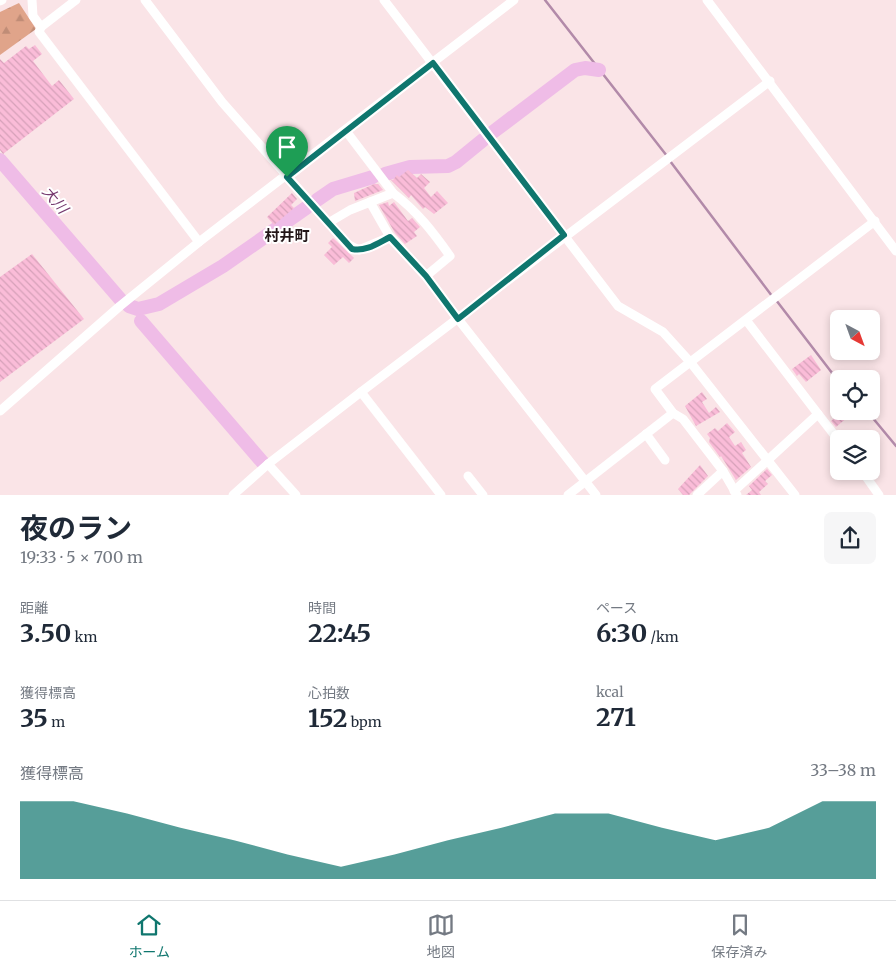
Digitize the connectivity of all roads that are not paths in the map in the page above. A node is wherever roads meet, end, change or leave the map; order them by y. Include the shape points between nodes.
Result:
1 (32, 0) edge
2 (76, 0) edge
3 (145, 0) edge
4 (384, 0) edge
5 (514, 0) edge
6 (707, 0) edge
7 (42, 27) junction
8 (433, 63) junction
9 (770, 82) junction
10 (346, 131) junction
11 (287, 177) junction
12 (393, 193) junction
13 (370, 202) junction
14 (875, 221) junction
15 (328, 223) junction
16 (564, 235) junction
17 (390, 237) junction
18 (199, 242) junction
19 (896, 251) edge
20 (426, 276) junction
21 (458, 319) junction
22 (746, 320) junction
23 (691, 363) junction
24 (361, 392) junction
25 (0, 411) edge
26 (673, 413) junction
27 (818, 414) junction
28 (830, 430) edge
29 (646, 434) junction
30 (666, 460) dead end
31 (767, 460) junction
32 (268, 464) junction
33 (723, 471) junction
34 (468, 476) dead end
35 (868, 480) edge
36 (586, 481) junction
37 (735, 493) edge
38 (233, 495) edge
39 (296, 495) edge
40 (442, 495) edge
41 (482, 495) edge
42 (568, 495) edge
43 (596, 495) edge
44 (697, 495) edge
45 (795, 495) edge
46 (879, 495) edge

1 - 7 street via 34,16
2 - 7 street
3 - 11 street via 222,102
4 - 8 street
5 - 8 street
6 - 9 street
7 - 18 street via 39,32
8 - 10 street
8 - 16 street
9 - 14 street
9 - 16 street
10 - 11 street
10 - 12 street
11 - 15 street
11 - 18 street
12 - 13 street
12 - 20 street via 428,224 450,256
13 - 15 street
13 - 17 street
14 - 19 street
14 - 22 street
15 - 17 street via 346,244 359,250
16 - 21 street
16 - 23 street via 618,306 663,332
17 - 20 street
18 - 25 street
20 - 21 street
21 - 24 street
21 - 36 street
22 - 23 street
22 - 27 street
23 - 26 street via 655,389
23 - 31 street
24 - 32 street
24 - 40 street
26 - 29 street
26 - 33 street via 683,418
27 - 28 street
27 - 31 street
29 - 30 street
29 - 36 street
31 - 37 street
31 - 45 street
32 - 38 street
32 - 39 street
33 - 37 street
33 - 44 street
34 - 41 street
35 - 46 street
36 - 42 street
36 - 43 street

